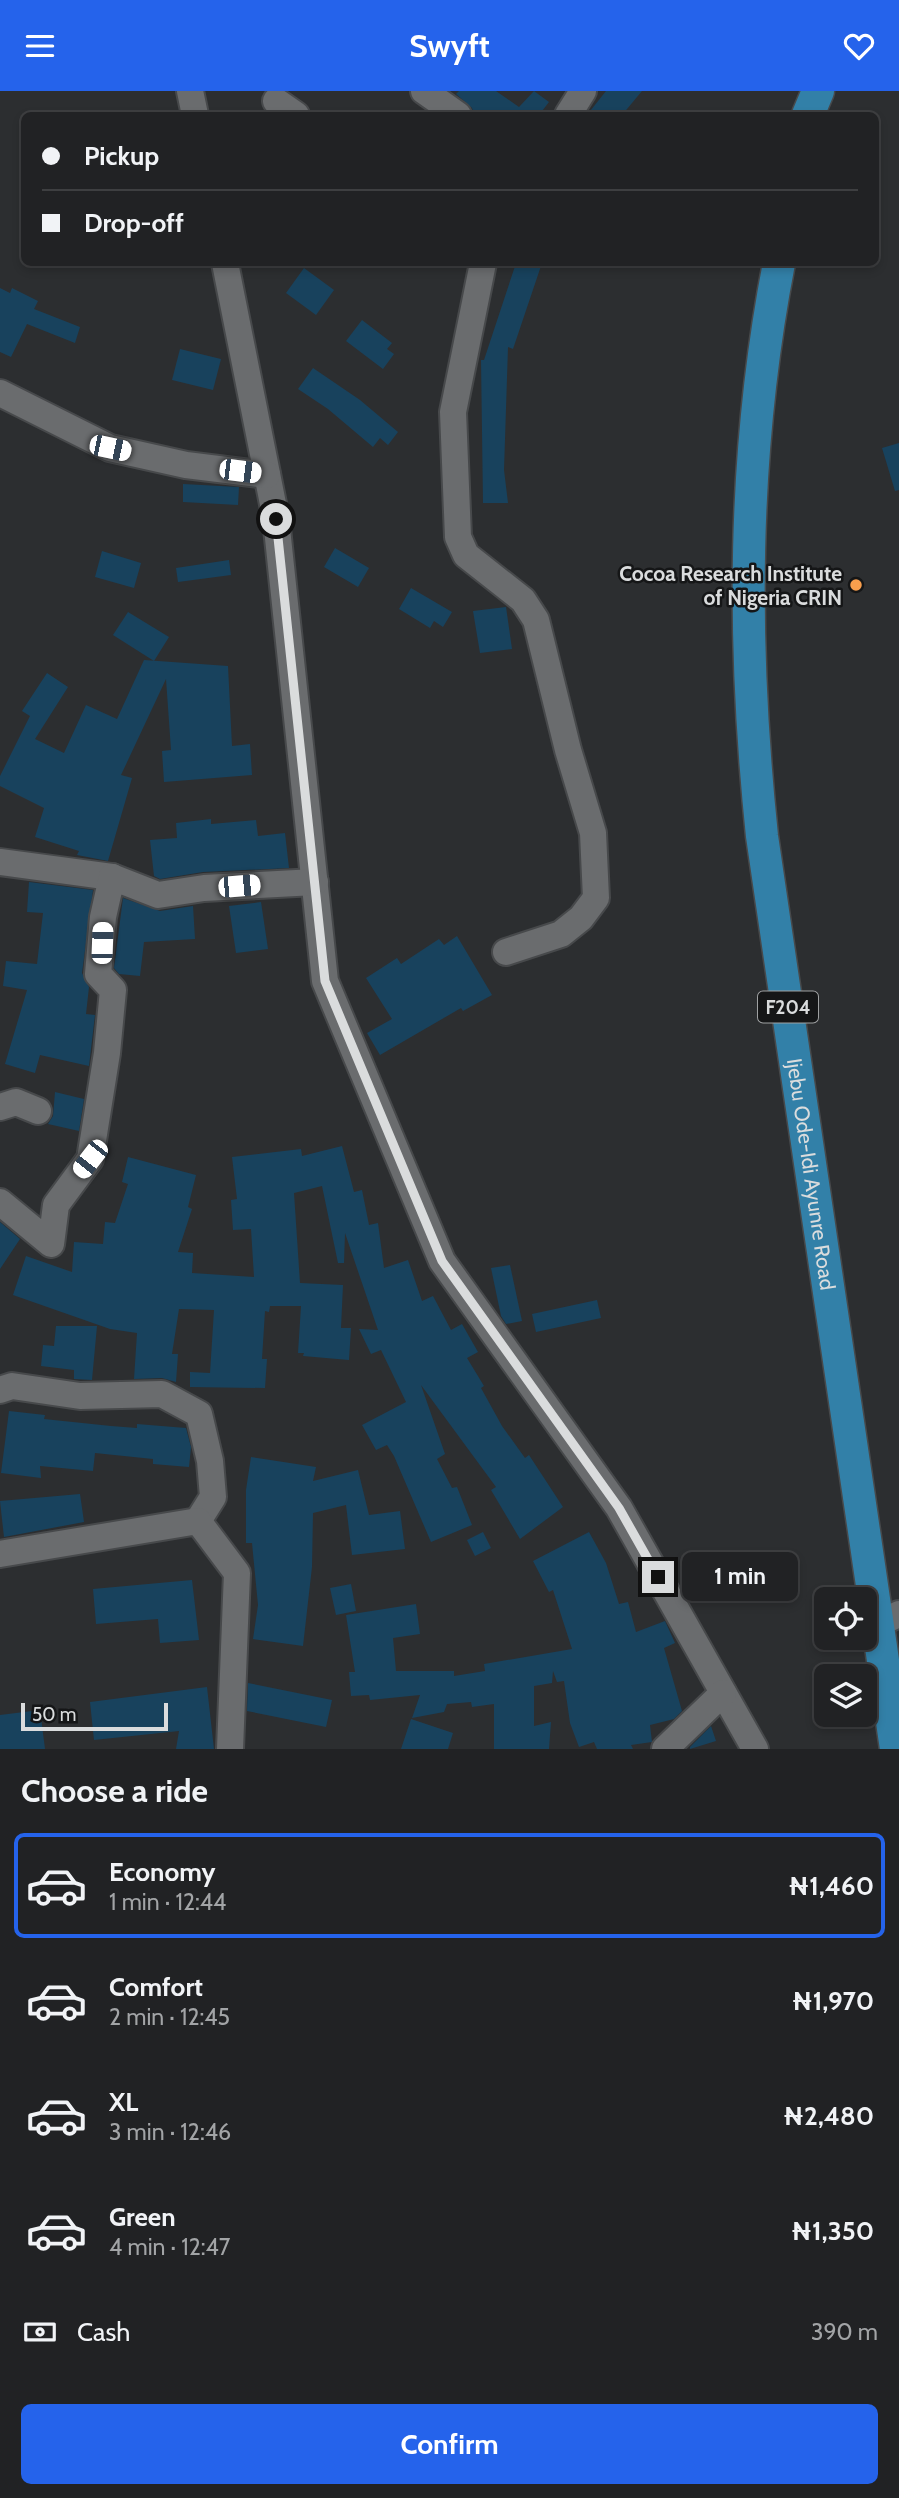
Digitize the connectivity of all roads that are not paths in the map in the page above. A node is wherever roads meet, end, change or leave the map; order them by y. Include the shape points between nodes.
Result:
1 (190, 91) edge
2 (424, 91) edge
3 (583, 91) edge
4 (194, 112) edge
5 (454, 112) edge
6 (570, 112) edge
7 (226, 266) edge
8 (482, 266) edge
9 (778, 266) edge
10 (0, 393) edge
11 (267, 475) junction
12 (0, 862) edge
13 (112, 877) junction
14 (315, 882) junction
15 (506, 952) dead end
16 (0, 1107) edge
17 (38, 1111) dead end
18 (0, 1202) edge
19 (0, 1389) edge
20 (198, 1521) junction
21 (0, 1554) edge
22 (888, 1619) edge
23 (723, 1693) junction
24 (230, 1749) edge
25 (665, 1749) edge
26 (755, 1749) edge
27 (896, 1749) edge

1 - 4 street
2 - 5 street
3 - 6 street
7 - 11 street
8 - 15 street via 453,412 458,537 466,555 523,600 536,619 593,833 596,898 561,934
9 - 22 main road, Ijebu Ode-Idi Ayunre Road / F204 via 759,380 747,531 752,726 762,835
10 - 11 street via 110,448 186,465
11 - 14 street via 276,519
12 - 13 street
13 - 14 street via 158,895
13 - 18 street via 97,974 113,990 90,1159 56,1205 51,1244
14 - 23 street via 325,981 442,1261 619,1508
16 - 17 street via 16,1102
19 - 20 street via 12,1386 80,1396 163,1394 199,1415 214,1497
20 - 21 street
20 - 24 street via 237,1573
22 - 27 main road, Ijebu Ode-Idi Ayunre Road / F204
23 - 25 street
23 - 26 street

